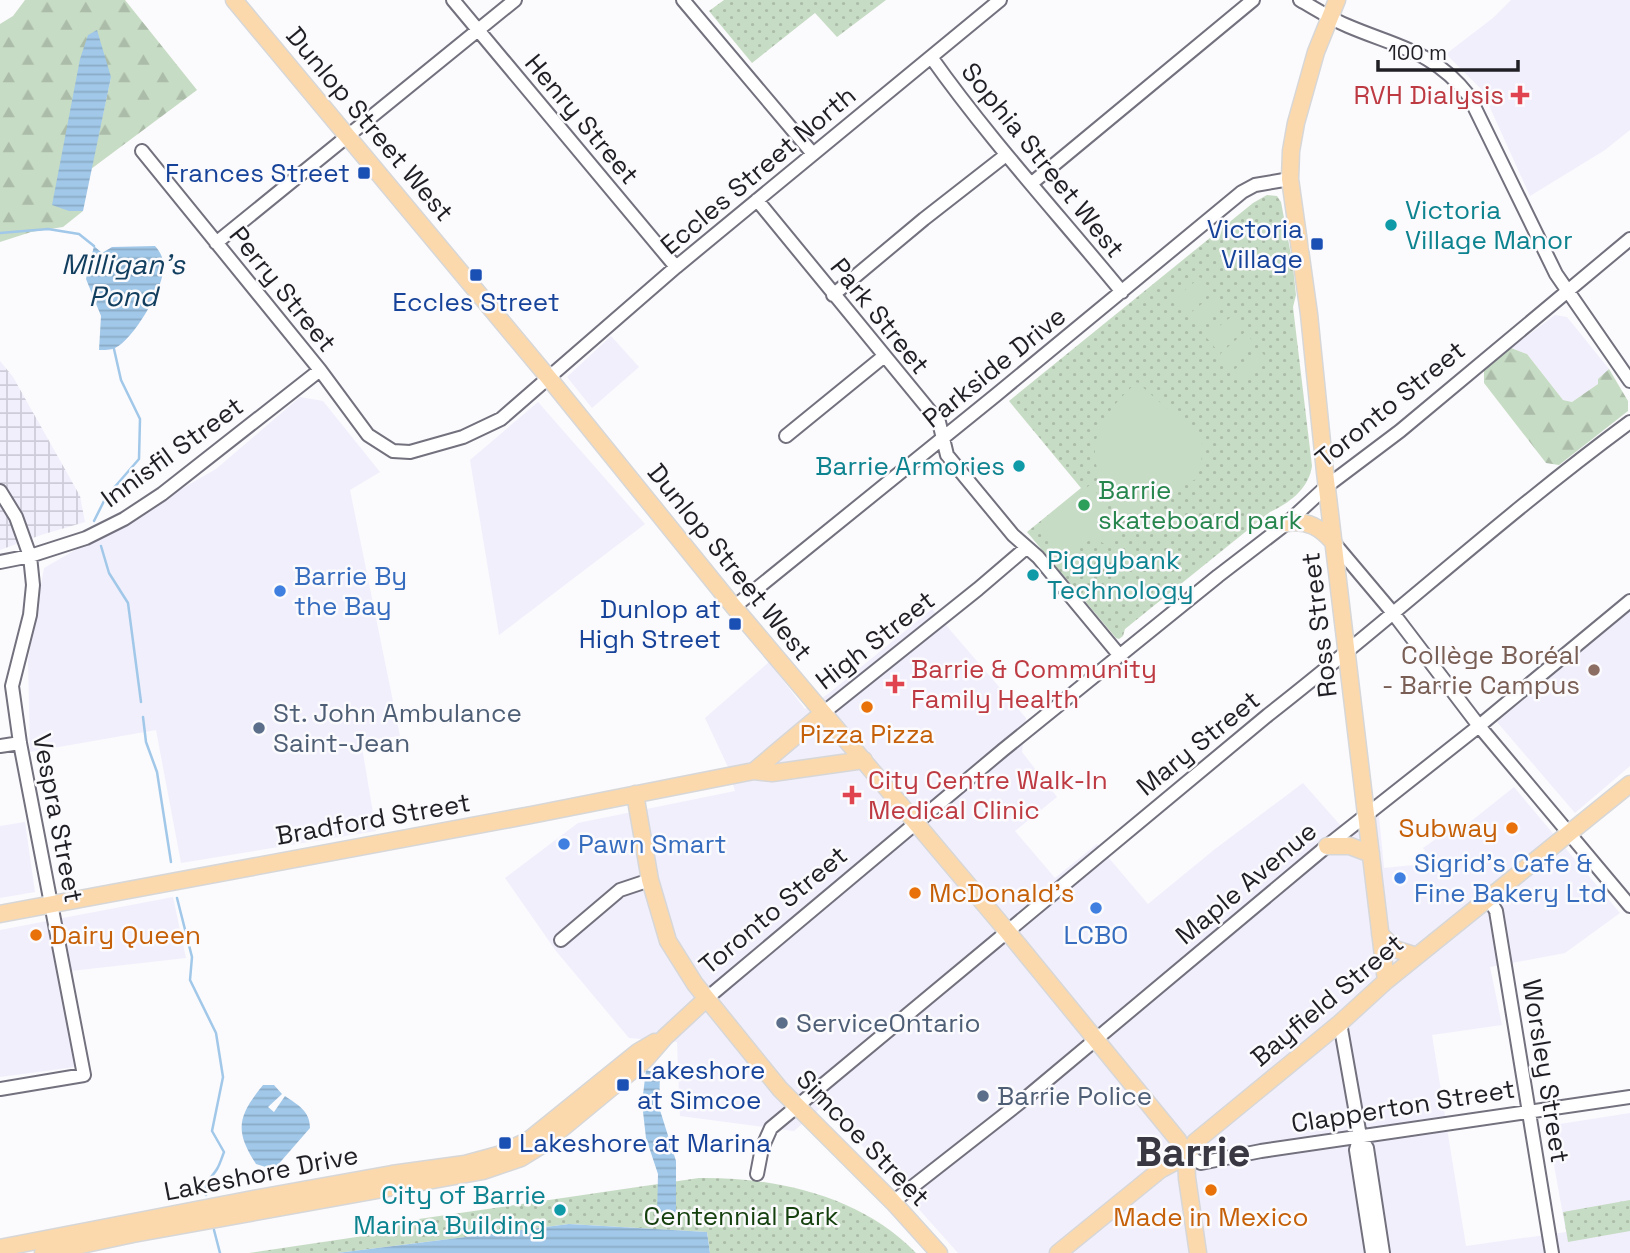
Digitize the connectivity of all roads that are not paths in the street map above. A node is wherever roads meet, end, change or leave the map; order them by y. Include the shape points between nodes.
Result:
1 (234, 0) edge
2 (453, 0) edge
3 (515, 0) edge
4 (683, 0) edge
5 (1000, 0) edge
6 (1253, 0) edge
7 (1300, 0) edge
8 (1337, 0) edge
9 (1330, 17) junction
10 (478, 30) junction
11 (931, 57) junction
12 (349, 135) junction
13 (142, 151) dead end
14 (813, 154) junction
15 (1006, 155) junction
16 (1290, 179) junction
17 (1032, 183) junction
18 (757, 200) junction
19 (1630, 239) edge
20 (216, 243) junction
21 (676, 267) junction
22 (1567, 291) junction
23 (1122, 292) junction
24 (833, 295) junction
25 (883, 357) junction
26 (320, 370) junction
27 (548, 377) junction
28 (1630, 381) edge
29 (1630, 422) edge
30 (786, 436) dead end
31 (943, 437) junction
32 (393, 452) joint
33 (1327, 486) junction
34 (0, 491) edge
35 (1287, 523) junction
36 (1334, 543) junction
37 (1026, 548) junction
38 (30, 556) junction
39 (0, 562) edge
40 (1630, 601) edge
41 (734, 607) junction
42 (1393, 613) junction
43 (1347, 653) junction
44 (1120, 656) junction
45 (823, 713) junction
46 (1479, 726) junction
47 (20, 743) junction
48 (0, 746) edge
49 (863, 760) junction
50 (754, 771) junction
51 (1630, 784) edge
52 (635, 794) junction
53 (1366, 814) junction
54 (916, 823) junction
55 (1570, 835) junction
56 (1327, 846) junction
57 (1371, 853) junction
58 (650, 880) junction
59 (1489, 899) junction
60 (52, 905) junction
61 (1630, 906) edge
62 (0, 914) edge
63 (1007, 931) junction
64 (1380, 934) junction
65 (561, 940) dead end
66 (1417, 956) junction
67 (1386, 981) junction
68 (706, 999) junction
69 (1339, 1023) junction
70 (1095, 1040) junction
71 (0, 1089) edge
72 (1630, 1097) edge
73 (797, 1107) junction
74 (1531, 1110) junction
75 (1360, 1136) junction
76 (531, 1146) junction
77 (1186, 1156) junction
78 (757, 1174) dead end
79 (893, 1202) junction
80 (0, 1248) edge
81 (43, 1253) edge
82 (939, 1253) edge
83 (1058, 1253) edge
84 (1198, 1253) edge
85 (1372, 1253) edge
86 (1384, 1253) edge
87 (1552, 1253) edge

1 - 12 main road, Dunlop Street West
2 - 10 street, Henry Street
3 - 10 street
4 - 14 street
5 - 11 street, Eccles Street North
6 - 17 street
7 - 9 street
8 - 9 main road, Ross Street
9 - 16 main road, Ross Street via 1296,123
9 - 22 street via 1413,51 1456,79 1469,96
10 - 12 street
10 - 21 street, Henry Street
11 - 14 street, Eccles Street North
11 - 15 street, Sophia Street West
12 - 20 street
12 - 27 main road, Dunlop Street West
13 - 20 street, Perry Street
14 - 18 street, Eccles Street North
15 - 17 street, Sophia Street West
15 - 24 street
16 - 23 street, Parkside Drive via 1242,192
16 - 33 main road, Ross Street
17 - 23 street, Sophia Street West
18 - 21 street, Eccles Street North
18 - 24 street, Park Street
19 - 22 street, Toronto Street
20 - 26 street, Perry Street
21 - 27 street, Eccles Street North
22 - 28 street
22 - 33 street, Toronto Street
23 - 31 street, Parkside Drive
24 - 25 street, Park Street
25 - 30 street
25 - 31 street, Park Street via 939,422
26 - 32 street, Perry Street via 368,435
26 - 38 street, Innisfil Street via 124,519 86,538
27 - 32 street, Eccles Street North via 489,426 424,449
27 - 41 main road, Dunlop Street West
29 - 42 street, Mary Street
31 - 37 street, Park Street via 947,455
31 - 41 street, Parkside Drive
33 - 35 street, Toronto Street
33 - 36 main road, Ross Street
34 - 38 street, Vespra Street via 16,517
35 - 36 main road via 1315,525
35 - 44 street, Toronto Street
36 - 42 street
36 - 43 main road, Ross Street
37 - 44 street, Park Street
37 - 45 street, High Street
38 - 39 street, Innisfil Street
38 - 47 street, Vespra Street via 30,615 12,686
40 - 46 street, Maple Avenue
41 - 45 main road, Dunlop Street West
42 - 43 street, Mary Street
42 - 46 street
43 - 53 main road, Ross Street
43 - 63 street, Mary Street
44 - 54 street, Toronto Street
45 - 49 main road, Dunlop Street West
45 - 50 main road, High Street
46 - 53 street, Maple Avenue
46 - 55 street
47 - 48 street
47 - 60 street, Vespra Street
49 - 50 main road, Bradford Street via 772,773
49 - 54 main road, Dunlop Street West
50 - 52 main road, Bradford Street
51 - 55 main road, Bayfield Street
52 - 58 main road, Simcoe Street
52 - 60 main road, Bradford Street
53 - 56 street, Maple Avenue
53 - 57 main road, Ross Street
54 - 63 main road, Dunlop Street West
54 - 68 street, Toronto Street
55 - 59 main road, Bayfield Street
55 - 61 street
56 - 57 main road via 1350,846
56 - 70 street, Maple Avenue
57 - 64 main road, Ross Street
58 - 65 street via 620,890
58 - 68 main road, Simcoe Street via 668,941
59 - 66 main road, Bayfield Street
59 - 74 street, Worsley Street via 1496,911
60 - 62 main road, Bradford Street
60 - 71 street, Vespra Street via 84,1075
63 - 70 main road, Dunlop Street West
63 - 73 street, Mary Street
64 - 66 main road via 1395,949
64 - 67 main road, Ross Street
66 - 67 main road, Bayfield Street
67 - 69 main road, Bayfield Street
68 - 73 main road, Simcoe Street
68 - 76 main road, Toronto Street
69 - 75 street
69 - 77 main road, Bayfield Street via 1195,1142
70 - 77 main road, Dunlop Street West via 1178,1140
70 - 79 street, Maple Avenue
72 - 74 street, Clapperton Street
73 - 78 street, Mary Street via 771,1128
73 - 79 main road, Simcoe Street
74 - 75 street, Clapperton Street
74 - 87 street, Worsley Street
75 - 77 street, Clapperton Street via 1201,1163
75 - 85 street via 1356,1150
75 - 86 street via 1367,1148
76 - 80 main road, Lakeshore Drive via 465,1164
76 - 81 main road via 483,1171
77 - 83 main road, Bayfield Street via 1160,1170
77 - 84 main road
79 - 82 main road, Simcoe Street

